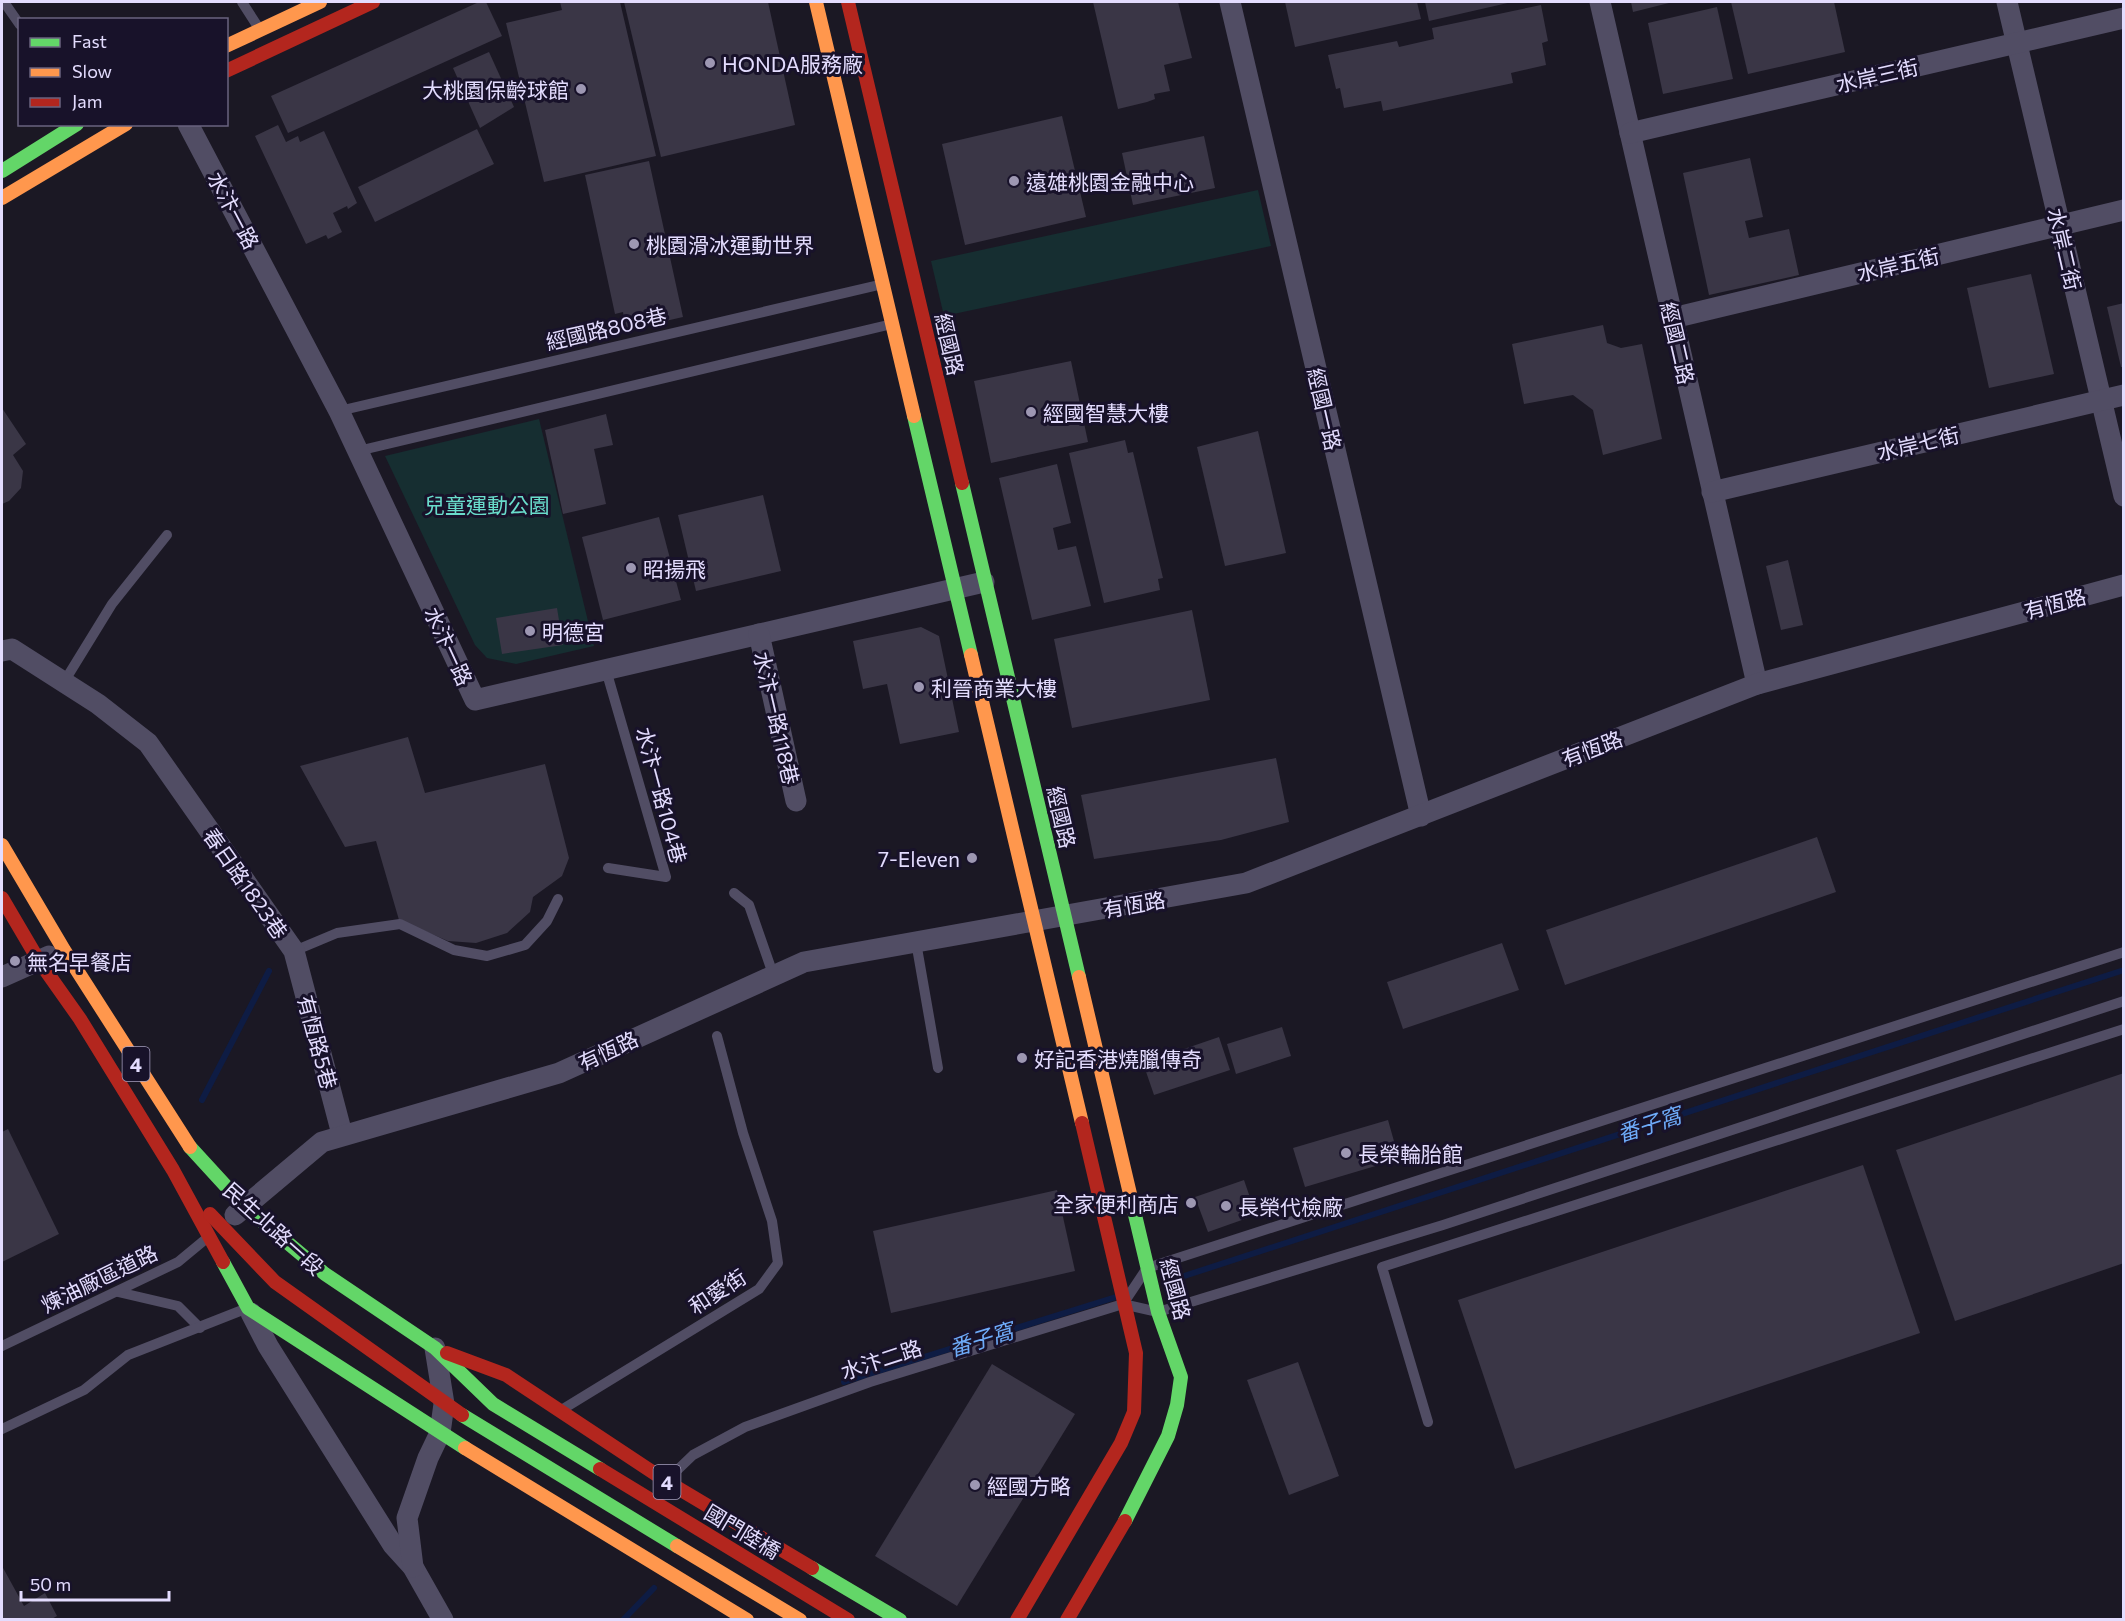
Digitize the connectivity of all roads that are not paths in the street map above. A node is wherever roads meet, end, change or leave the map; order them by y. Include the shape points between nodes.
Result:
1 (4, 2) edge
2 (242, 2) edge
3 (320, 2) edge
4 (374, 2) edge
5 (816, 2) edge
6 (848, 2) edge
7 (1230, 2) edge
8 (1600, 2) edge
9 (2007, 2) edge
10 (2124, 18) edge
11 (18, 22) edge
12 (260, 30) junction
13 (2017, 42) junction
14 (228, 45) edge
15 (228, 70) edge
16 (73, 126) edge
17 (123, 126) edge
18 (189, 126) edge
19 (1630, 133) junction
20 (2, 171) edge
21 (2, 198) edge
22 (2124, 210) edge
23 (2060, 226) junction
24 (883, 284) junction
25 (1672, 318) junction
26 (892, 324) junction
27 (2124, 395) edge
28 (2101, 400) junction
29 (339, 411) junction
30 (358, 451) junction
31 (1712, 492) junction
32 (2124, 496) edge
33 (166, 535) dead end
34 (984, 582) junction
35 (2124, 585) edge
36 (954, 589) junction
37 (759, 634) junction
38 (2, 651) edge
39 (606, 670) junction
40 (64, 682) junction
41 (1756, 684) junction
42 (796, 801) dead end
43 (1421, 816) junction
44 (2, 845) edge
45 (608, 868) dead end
46 (734, 893) dead end
47 (2, 898) edge
48 (558, 899) dead end
49 (1064, 916) junction
50 (1033, 921) junction
51 (916, 942) junction
52 (64, 950) junction
53 (294, 951) junction
54 (2124, 952) edge
55 (39, 961) junction
56 (773, 974) junction
57 (2, 977) edge
58 (2124, 1001) edge
59 (2124, 1029) edge
60 (717, 1035) dead end
61 (938, 1068) dead end
62 (342, 1134) junction
63 (245, 1207) junction
64 (215, 1231) junction
65 (304, 1255) junction
66 (1147, 1268) junction
67 (274, 1282) junction
68 (117, 1292) junction
69 (1124, 1304) junction
70 (248, 1308) junction
71 (1158, 1312) junction
72 (200, 1328) junction
73 (2, 1346) edge
74 (435, 1348) junction
75 (444, 1404) junction
76 (562, 1410) junction
77 (1428, 1422) dead end
78 (2, 1429) edge
79 (440, 1433) junction
80 (666, 1481) junction
81 (413, 1567) junction
82 (1086, 1584) junction
83 (1088, 1608) dead end
84 (443, 1620) edge
85 (747, 1620) edge
86 (800, 1620) edge
87 (848, 1620) edge
88 (900, 1620) edge
89 (1017, 1620) edge
90 (1067, 1620) edge

1 - 11 lane
2 - 12 lane
3 - 12 street
4 - 15 street
5 - 24 street
6 - 34 street, 經國路
7 - 43 street, 經國一路
8 - 19 street, 經國二路
9 - 13 street, 水岸二街
10 - 13 street, 水岸三街
12 - 14 street
13 - 19 street, 水岸三街
13 - 23 street, 水岸二街
16 - 20 street
17 - 21 street
18 - 29 street, 水汴一路
19 - 25 street, 經國二路
22 - 23 street, 水岸五街
23 - 25 street, 水岸五街
23 - 28 street, 水岸二街
24 - 26 street
24 - 29 lane, 經國路808巷
25 - 31 street, 經國二路
26 - 30 lane
26 - 36 street
27 - 28 street, 水岸七街
28 - 31 street, 水岸七街
28 - 32 street, 水岸二街
29 - 30 street, 水汴一路
30 - 39 street, 水汴一路 via 475,700
31 - 41 street, 經國二路
33 - 40 lane via 112,604
34 - 36 street, 水汴一路
34 - 49 street, 經國路
35 - 41 street, 有恆路
36 - 37 street, 水汴一路
36 - 50 street
37 - 39 street, 水汴一路
37 - 42 street, 水汴一路118巷
38 - 40 street, 春日路1823巷 via 12,649
39 - 45 lane, 水汴一路104巷 via 666,877
40 - 53 street, 春日路1823巷 via 148,743
41 - 43 street, 有恆路
43 - 49 street, 有恆路 via 1246,883
44 - 52 street, 民生北路一段 / 4
46 - 56 lane via 749,905
47 - 55 street, 4
48 - 53 lane, 春日路1823巷 via 547,921 525,945 487,956 454,950 400,924 337,933
49 - 50 street, 有恆路
49 - 66 street, 經國路
50 - 51 street, 有恆路
50 - 69 street
51 - 56 street, 有恆路 via 804,962
51 - 61 lane
52 - 55 street
52 - 63 street, 民生北路一段 / 4 via 186,1142
53 - 62 street, 有恆路5巷
54 - 66 lane
55 - 57 street
55 - 64 street, 4
56 - 62 street, 有恆路 via 559,1073
58 - 71 lane via 1443,1225
59 - 77 lane via 1382,1267
60 - 76 lane, 和愛街 via 771,1221 778,1263 759,1289
62 - 63 street, 有恆路 via 322,1142
63 - 64 street, 有恆路
63 - 65 street, 民生北路一段 / 4
64 - 67 street, 4
64 - 68 lane, 煉油廠區道路 via 178,1262
64 - 70 street, 4
65 - 67 street
65 - 74 street, 民生北路一段 / 4 via 325,1274
66 - 69 lane
66 - 71 street, 經國路
67 - 70 street
67 - 75 street, 民生北路一段 / 4
68 - 72 lane via 178,1306
68 - 73 lane, 煉油廠區道路
69 - 71 lane
69 - 80 lane, 水汴二路 via 870,1382 745,1427 693,1455
69 - 89 street via 1136,1353 1134,1412 1122,1443
70 - 72 lane
70 - 79 street, 4
70 - 81 street via 393,1545
71 - 82 street, 經國路 via 1181,1375 1172,1428
72 - 78 lane via 128,1355 84,1390
74 - 75 street
74 - 76 street, 4 via 506,1375
74 - 87 street, 國門陸橋 / 4 via 493,1404
75 - 79 street
75 - 86 street, 民生北路一段 / 4
76 - 80 street, 4
79 - 81 street via 407,1518
79 - 85 street, 4
80 - 88 street, 4
81 - 84 street
82 - 83 street
82 - 90 street, 經國路

